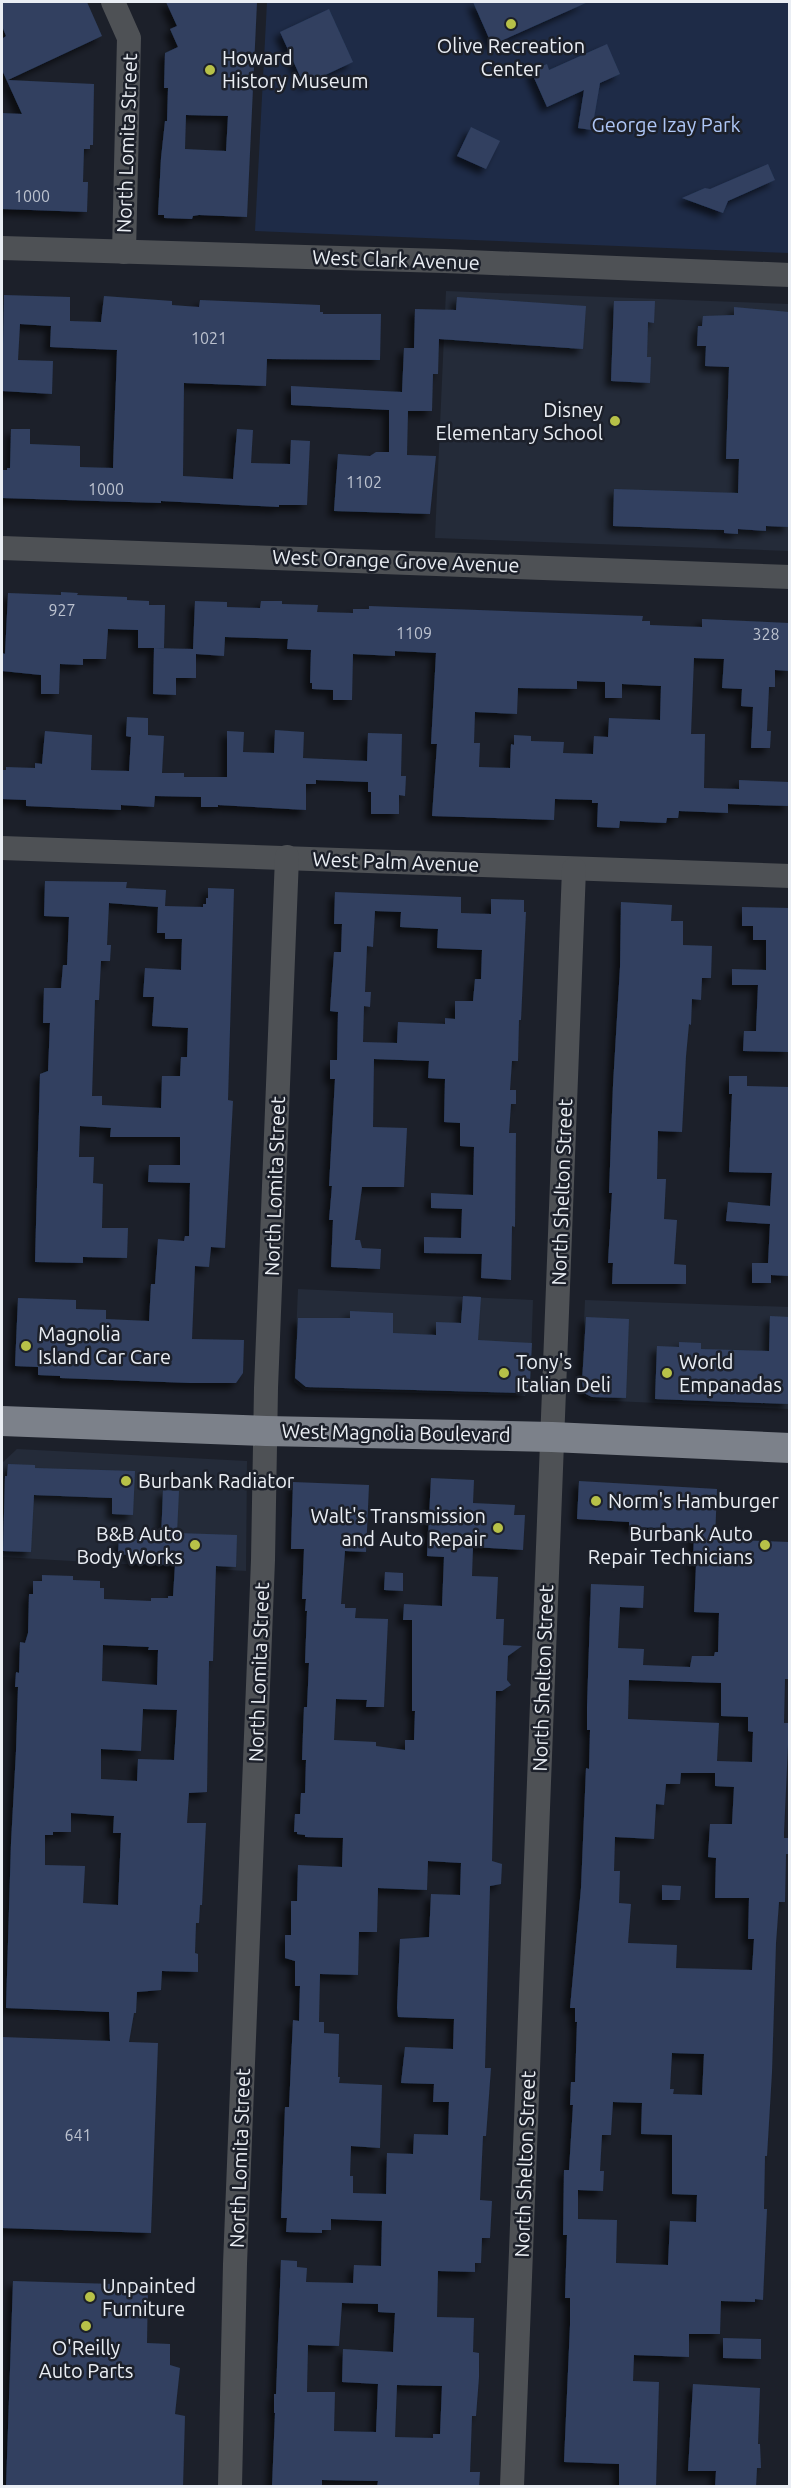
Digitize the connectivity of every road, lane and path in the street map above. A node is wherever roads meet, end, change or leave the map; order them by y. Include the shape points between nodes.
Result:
1 (113, 2) edge
2 (2, 248) edge
3 (124, 252) junction
4 (789, 275) edge
5 (2, 548) edge
6 (789, 578) edge
7 (2, 848) edge
8 (287, 857) junction
9 (574, 869) junction
10 (789, 876) edge
11 (2, 1421) edge
12 (266, 1431) junction
13 (552, 1437) junction
14 (789, 1448) edge
15 (230, 2487) edge
16 (512, 2487) edge

1 - 3 street, North Lomita Street via 129,38
2 - 3 street, West Clark Avenue
3 - 4 street, West Clark Avenue
5 - 6 street, West Orange Grove Avenue
7 - 8 street, West Palm Avenue
8 - 9 street, West Palm Avenue
8 - 12 street, North Lomita Street
9 - 10 street, West Palm Avenue
9 - 13 street, North Shelton Street
11 - 12 main road, West Magnolia Boulevard
12 - 13 main road, West Magnolia Boulevard
12 - 15 street, North Lomita Street
13 - 14 main road, West Magnolia Boulevard
13 - 16 street, North Shelton Street

